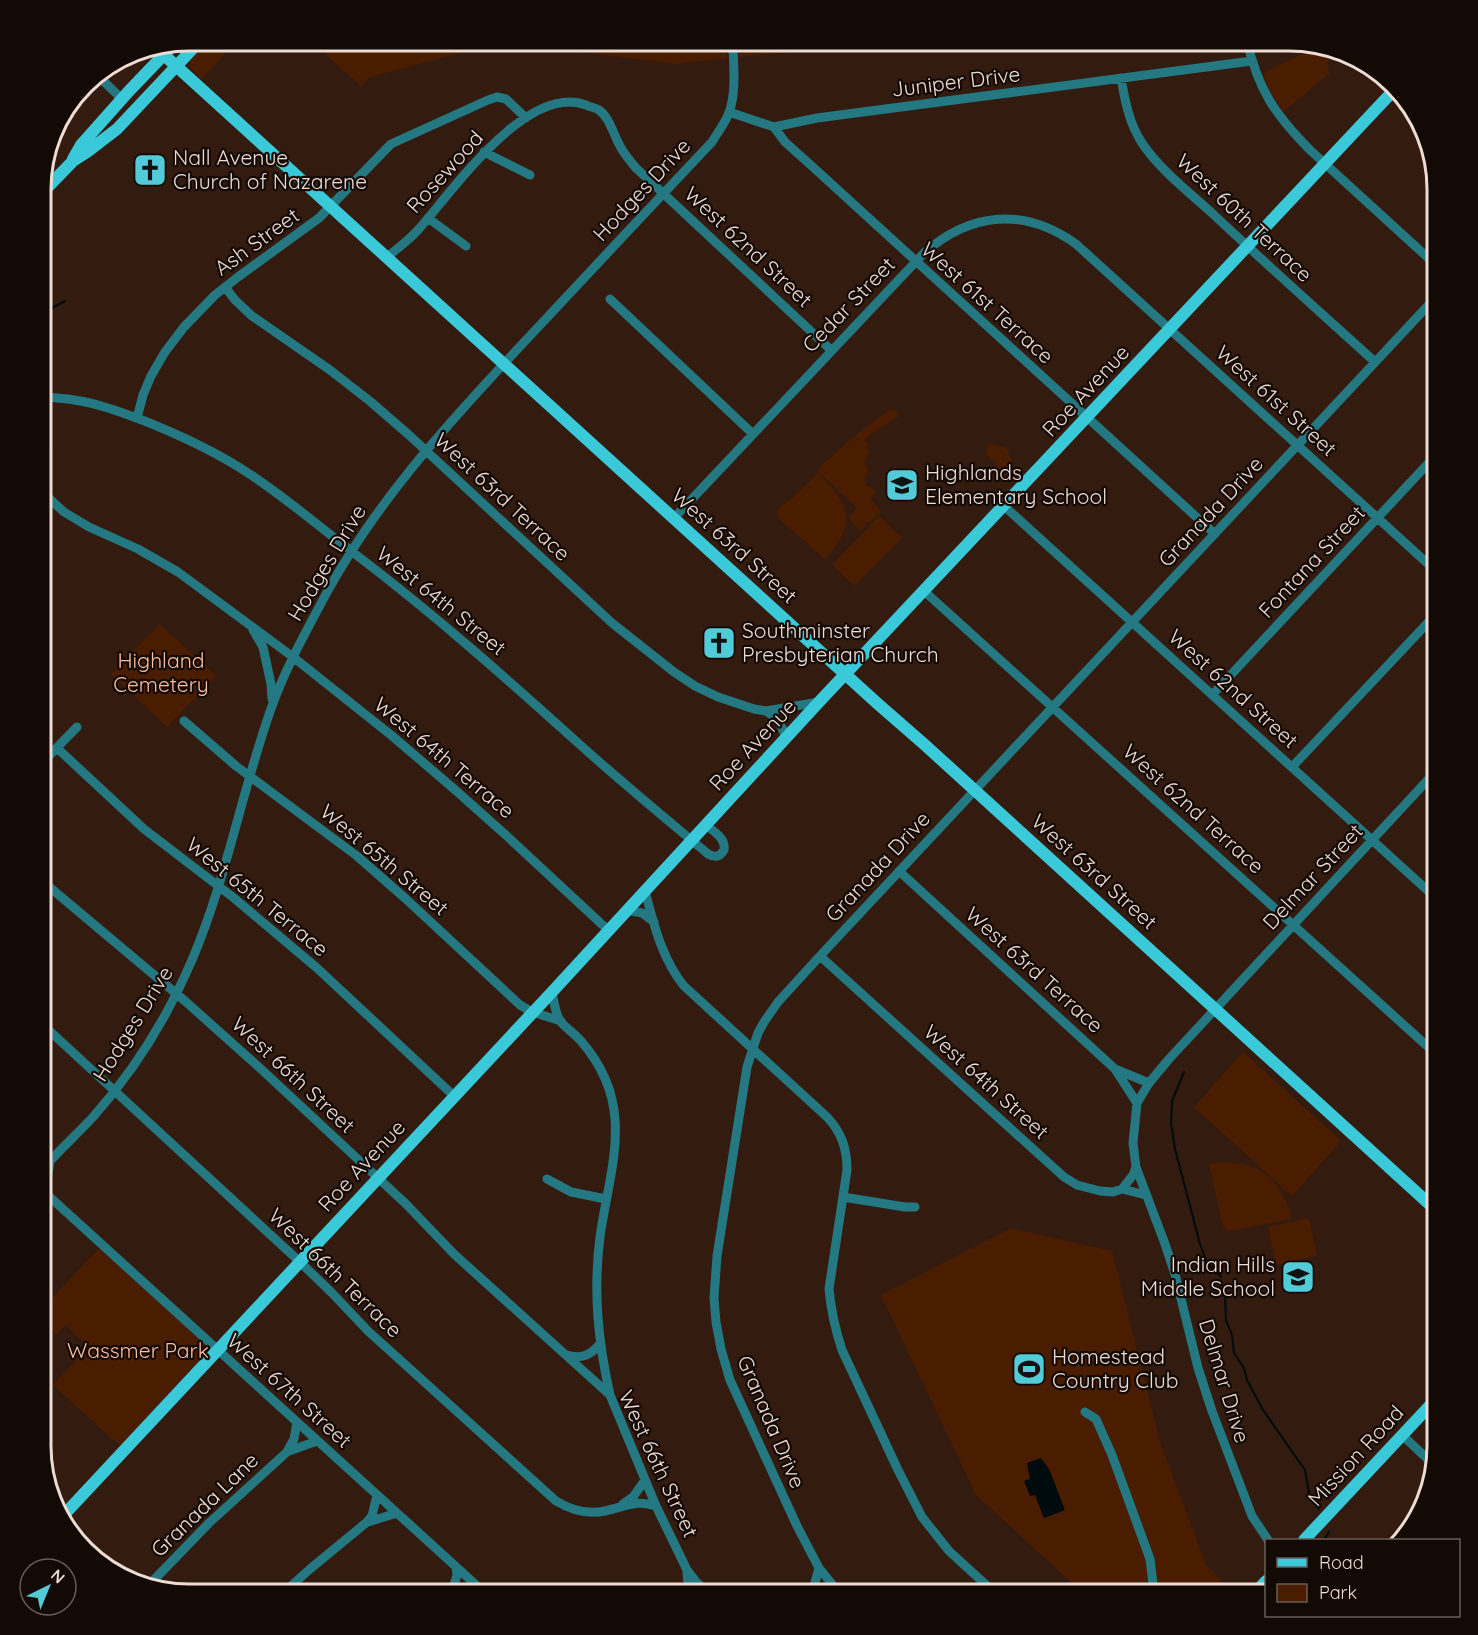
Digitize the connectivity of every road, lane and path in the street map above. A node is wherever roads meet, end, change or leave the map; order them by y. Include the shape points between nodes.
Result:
1 (189, 51) edge
2 (733, 51) edge
3 (1250, 51) edge
4 (164, 55) joint
5 (1252, 61) junction
6 (176, 65) junction
7 (1121, 78) junction
8 (103, 81) edge
9 (1390, 94) edge
10 (122, 99) junction
11 (566, 102) joint
12 (729, 112) junction
13 (526, 118) junction
14 (774, 127) junction
15 (484, 152) junction
16 (73, 160) junction
17 (1325, 164) junction
18 (530, 175) dead end
19 (51, 183) edge
20 (663, 193) junction
21 (331, 206) junction
22 (428, 218) junction
23 (466, 246) dead end
24 (1247, 246) junction
25 (1089, 256) joint
26 (387, 257) junction
27 (1427, 257) edge
28 (915, 262) junction
29 (225, 287) junction
30 (610, 299) dead end
31 (1427, 307) edge
32 (1170, 329) junction
33 (831, 350) junction
34 (1375, 362) junction
35 (504, 363) junction
36 (51, 397) edge
37 (137, 418) junction
38 (1087, 418) junction
39 (753, 434) junction
40 (1298, 445) junction
41 (426, 450) junction
42 (1427, 465) edge
43 (51, 500) edge
44 (1004, 506) junction
45 (674, 518) junction
46 (1378, 518) junction
47 (1215, 534) junction
48 (351, 551) junction
49 (1427, 563) edge
50 (924, 591) junction
51 (248, 623) junction
52 (1132, 623) junction
53 (1427, 624) edge
54 (293, 657) junction
55 (846, 675) junction
56 (1212, 695) junction
57 (819, 702) junction
58 (272, 705) junction
59 (1054, 707) junction
60 (766, 711) junction
61 (183, 721) dead end
62 (77, 727) dead end
63 (786, 738) junction
64 (57, 748) junction
65 (51, 754) edge
66 (1292, 768) junction
67 (250, 777) junction
68 (1427, 781) edge
69 (975, 790) junction
70 (706, 825) junction
71 (1372, 840) junction
72 (692, 841) junction
73 (899, 871) junction
74 (219, 886) junction
75 (51, 888) edge
76 (1427, 890) edge
77 (645, 891) junction
78 (627, 910) junction
79 (654, 922) junction
80 (1294, 924) junction
81 (608, 930) junction
82 (820, 956) junction
83 (552, 992) junction
84 (176, 993) junction
85 (1215, 1008) junction
86 (532, 1012) junction
87 (561, 1021) junction
88 (51, 1032) edge
89 (1427, 1046) edge
90 (753, 1050) junction
91 (1115, 1069) junction
92 (1149, 1083) junction
93 (114, 1090) junction
94 (454, 1096) junction
95 (1137, 1103) junction
96 (51, 1156) edge
97 (1136, 1167) junction
98 (378, 1178) junction
99 (547, 1179) dead end
100 (1122, 1189) junction
101 (1146, 1195) junction
102 (843, 1197) junction
103 (51, 1198) edge
104 (606, 1199) junction
105 (1427, 1201) edge
106 (915, 1207) dead end
107 (300, 1262) junction
108 (600, 1344) junction
109 (218, 1350) junction
110 (566, 1355) junction
111 (610, 1395) junction
112 (1427, 1409) edge
113 (1085, 1412) dead end
114 (297, 1422) junction
115 (1402, 1435) junction
116 (317, 1441) junction
117 (287, 1452) junction
118 (1426, 1458) edge
119 (645, 1480) junction
120 (377, 1495) junction
121 (621, 1505) junction
122 (656, 1506) junction
123 (67, 1511) edge
124 (397, 1513) junction
125 (367, 1522) junction
126 (1267, 1539) edge
127 (1305, 1539) edge
128 (456, 1567) junction
129 (819, 1568) junction
130 (687, 1570) junction
131 (154, 1579) edge
132 (293, 1584) edge
133 (454, 1584) edge
134 (475, 1584) edge
135 (688, 1584) edge
136 (698, 1584) edge
137 (815, 1584) edge
138 (832, 1584) edge
139 (985, 1584) edge
140 (1153, 1584) edge

1 - 6 main road
2 - 12 street, Hodges Drive
3 - 5 street
4 - 6 main road, West 63rd Street
4 - 10 main road
5 - 7 street, Juniper Drive
5 - 17 street via 1276,112
6 - 16 main road via 117,129
6 - 21 main road, West 63rd Street
7 - 14 street, Juniper Drive
7 - 24 street, West 60th Terrace via 1128,112 1146,149
8 - 10 street
9 - 17 main road, Roe Avenue
10 - 16 main road via 81,145
11 - 13 street, Rosewood via 545,106
11 - 20 street, West 62nd Street via 599,110 636,168
12 - 14 street, West 61st Terrace
12 - 20 street, Hodges Drive via 711,142
13 - 15 street, Rosewood
13 - 21 street, Ash Street via 506,99 488,99 391,144
14 - 28 street, West 61st Terrace
15 - 18 street
15 - 22 street, Rosewood
16 - 19 main road
17 - 24 main road, Roe Avenue
17 - 27 street
20 - 33 street, West 62nd Street
20 - 35 street, Hodges Drive
21 - 26 main road, West 63rd Street
21 - 29 street, Ash Street
22 - 23 street
22 - 26 street, Rosewood
24 - 32 main road, Roe Avenue
24 - 34 street, West 60th Terrace
25 - 28 street, Cedar Street via 1050,229 997,219 946,235
25 - 32 street, West 61st Street
26 - 35 main road, West 63rd Street
28 - 33 street, Cedar Street
28 - 38 street, West 61st Terrace
29 - 37 street, Ash Street via 165,352 143,395
29 - 41 street, West 63rd Terrace via 252,316 352,387
30 - 39 street
31 - 34 street, Granada Drive
32 - 38 main road, Roe Avenue
32 - 40 street, West 61st Street
33 - 39 street, Cedar Street
34 - 40 street, Granada Drive
35 - 41 street, Hodges Drive
35 - 45 main road, West 63rd Street
36 - 37 street, West 64th Street via 91,402
37 - 48 street, West 64th Street via 203,446 241,468
38 - 44 main road, Roe Avenue
38 - 47 street, West 61st Terrace
39 - 45 street, Cedar Street
40 - 46 street, West 61st Street
40 - 47 street, Granada Drive
41 - 48 street, Hodges Drive
41 - 60 street, West 63rd Terrace via 612,623 674,672 718,697
42 - 46 street, Fontana Street
43 - 51 street, West 64th Terrace via 89,527 178,572
44 - 50 main road, Roe Avenue
44 - 52 street, West 62nd Street
45 - 55 main road, West 63rd Street
46 - 49 street, West 61st Street
46 - 56 street, Fontana Street
47 - 52 street, Granada Drive
48 - 54 street, Hodges Drive
48 - 72 street, West 64th Street via 498,670
50 - 55 main road, Roe Avenue
50 - 59 street, West 62nd Terrace
51 - 54 street, West 64th Terrace
51 - 58 street, West 64th Terrace via 263,647
52 - 56 street, West 62nd Street
52 - 59 street, Granada Drive
53 - 66 street
54 - 58 street, Hodges Drive
54 - 81 street, West 64th Terrace via 453,788
55 - 57 main road, Roe Avenue
55 - 69 main road, West 63rd Street
56 - 66 street, West 62nd Street
57 - 60 street, West 63rd Terrace
57 - 63 main road, Roe Avenue
58 - 67 street, Hodges Drive
59 - 69 street, Granada Drive
59 - 80 street, West 62nd Terrace
60 - 63 street via 776,717
61 - 67 street, West 65th Street
62 - 64 street
63 - 70 main road, Roe Avenue
64 - 65 street
64 - 74 street, West 65th Terrace via 144,829
66 - 71 street, West 62nd Street
67 - 74 street, Hodges Drive
67 - 86 street, West 65th Street via 357,856
68 - 71 street, Delmar Street
69 - 73 street, Granada Drive
69 - 85 main road, West 63rd Street
70 - 72 main road, Roe Avenue
70 - 72 street via 723,841 722,853 713,857
71 - 76 street, West 62nd Street
71 - 80 street, Delmar Street
72 - 77 main road, Roe Avenue
73 - 82 street, Granada Drive
73 - 91 street, West 63rd Terrace
74 - 84 street, Hodges Drive
74 - 94 street, West 65th Terrace via 317,968
75 - 84 street, West 66th Street
77 - 78 main road, Roe Avenue
77 - 79 street
78 - 79 street via 642,913
78 - 81 main road, Roe Avenue
79 - 90 street via 665,956 679,980
80 - 85 street, Delmar Street
80 - 89 street, West 62nd Terrace
81 - 83 main road, Roe Avenue
82 - 90 street, Granada Drive via 778,1002 764,1022
82 - 100 street, West 64th Street via 1064,1177 1100,1191
83 - 86 main road, Roe Avenue
83 - 87 street, West 65th Street
84 - 93 street, Hodges Drive via 141,1054
84 - 98 street, West 66th Street
85 - 92 street, Delmar Drive
85 - 105 main road, West 63rd Street
86 - 87 street, West 65th Street
86 - 94 main road, Roe Avenue
87 - 104 street, West 65th Street via 595,1059 610,1093 615,1139
88 - 93 street, West 66th Terrace
90 - 102 street via 839,1132 847,1158
90 - 129 street, Granada Drive via 717,1256 716,1322 730,1380
91 - 92 street
91 - 95 street, West 63rd Terrace
92 - 95 street, Delmar Drive
93 - 96 street, Hodges Drive via 92,1118
93 - 107 street, West 66th Terrace
94 - 98 main road, Roe Avenue
95 - 97 street, Delmar Drive via 1133,1143
97 - 100 street
97 - 101 street, Delmar Drive
98 - 107 main road, Roe Avenue
98 - 110 street, West 66th Street via 454,1254
99 - 104 street via 571,1192
100 - 101 street, West 64th Street
101 - 126 street, Delmar Drive via 1172,1264 1209,1402 1252,1516
102 - 106 street
102 - 139 street via 829,1289 832,1320 842,1350 922,1517 949,1551
103 - 109 street, West 67th Street
104 - 108 street, West 65th Street via 596,1293
107 - 109 main road, Roe Avenue
107 - 121 street, West 66th Terrace via 368,1331 556,1502 591,1513
108 - 110 street via 586,1356
108 - 111 street, West 65th Street
109 - 114 street, West 67th Street
109 - 123 main road, Roe Avenue
110 - 111 street, West 66th Street
111 - 119 street, West 66th Street
112 - 115 main road, Mission Road
113 - 140 street via 1096,1419 1112,1455 1150,1559
114 - 116 street, West 67th Street
114 - 117 street, Granada Lane
115 - 118 street
115 - 127 main road, Mission Road
116 - 117 street, Granada Lane
116 - 120 street, West 67th Street
117 - 131 street, Granada Lane via 208,1523
119 - 121 street, West 66th Terrace via 633,1497
119 - 122 street, West 66th Street
120 - 124 street, West 67th Street
120 - 125 street
121 - 122 street, West 66th Terrace
122 - 130 street, West 66th Street
124 - 125 street
124 - 128 street, West 67th Street
125 - 132 street
128 - 133 street
128 - 134 street, West 67th Street
129 - 137 street
129 - 138 street, Granada Drive
130 - 135 street
130 - 136 street, West 66th Street

